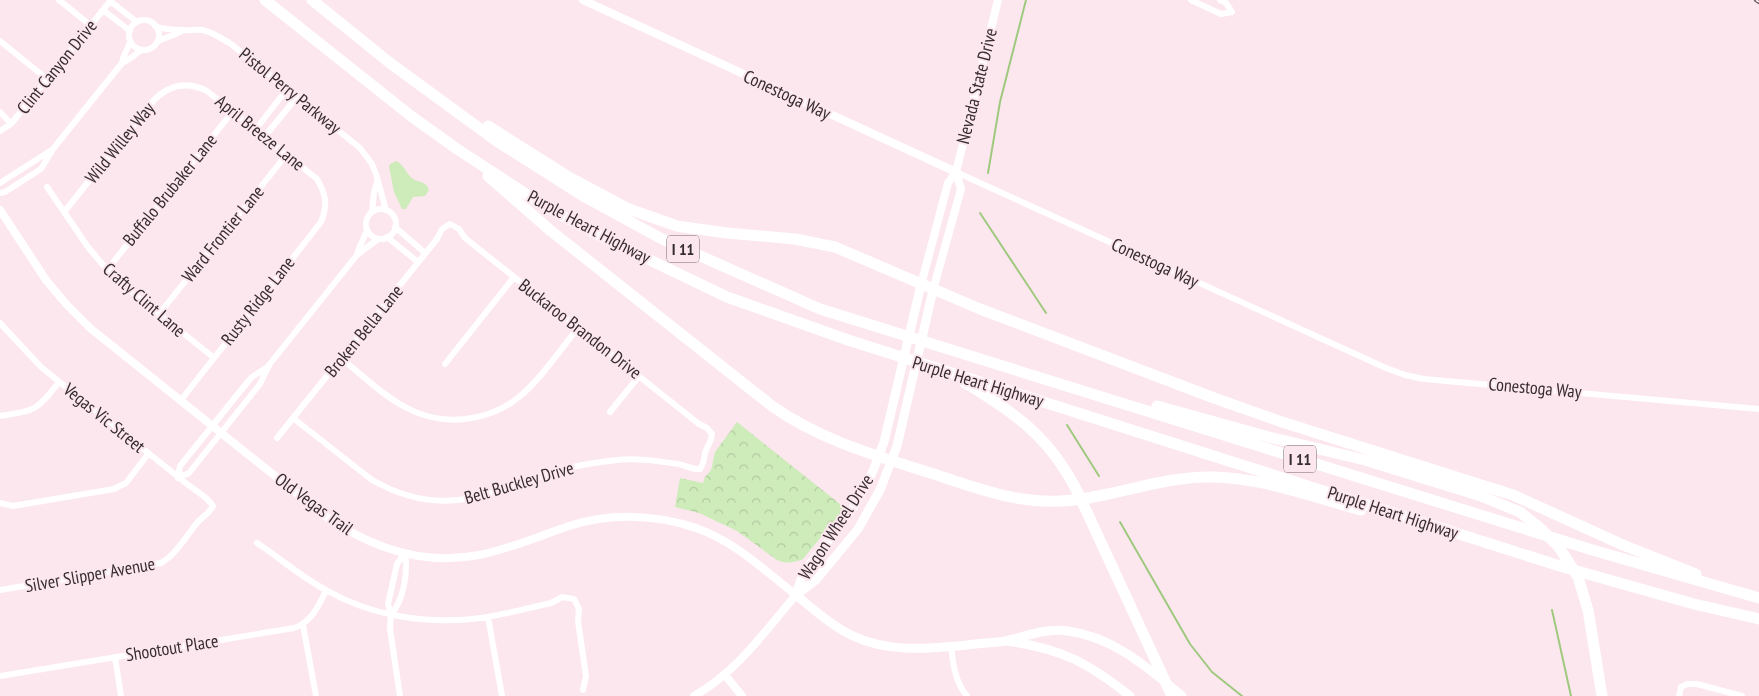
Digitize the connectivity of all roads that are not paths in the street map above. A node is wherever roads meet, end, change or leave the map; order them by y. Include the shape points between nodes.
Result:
1 (59, 0) edge
2 (111, 0) edge
3 (265, 0) edge
4 (312, 0) edge
5 (583, 0) edge
6 (998, 0) edge
7 (1191, 0) edge
8 (1220, 0) edge
9 (103, 10) junction
10 (137, 22) junction
11 (90, 25) junction
12 (155, 26) junction
13 (182, 30) junction
14 (130, 31) junction
15 (0, 41) edge
16 (130, 42) junction
17 (157, 42) junction
18 (142, 50) junction
19 (122, 63) junction
20 (390, 63) junction
21 (47, 79) junction
22 (184, 84) joint
23 (287, 89) junction
24 (297, 97) junction
25 (234, 111) junction
26 (0, 112) edge
27 (11, 124) junction
28 (256, 129) junction
29 (0, 131) edge
30 (265, 136) junction
31 (53, 149) junction
32 (457, 149) junction
33 (288, 154) junction
34 (956, 172) junction
35 (377, 182) junction
36 (0, 183) edge
37 (47, 188) dead end
38 (0, 193) edge
39 (326, 197) joint
40 (0, 210) edge
41 (386, 210) junction
42 (64, 212) junction
43 (372, 212) junction
44 (450, 224) joint
45 (395, 227) junction
46 (367, 230) junction
47 (387, 238) junction
48 (378, 239) junction
49 (425, 253) junction
50 (357, 255) junction
51 (418, 262) junction
52 (106, 270) junction
53 (514, 277) junction
54 (921, 285) junction
55 (933, 290) junction
56 (159, 314) junction
57 (0, 323) edge
58 (578, 328) junction
59 (213, 357) junction
60 (342, 359) junction
61 (445, 364) dead end
62 (269, 365) junction
63 (1011, 368) junction
64 (950, 373) junction
65 (639, 376) junction
66 (59, 382) junction
67 (181, 400) junction
68 (1759, 409) edge
69 (610, 412) dead end
70 (0, 416) edge
71 (293, 418) junction
72 (214, 426) junction
73 (222, 433) junction
74 (712, 434) joint
75 (277, 438) dead end
76 (148, 454) junction
77 (879, 457) junction
78 (892, 461) junction
79 (178, 478) junction
80 (0, 503) edge
81 (214, 506) joint
82 (257, 543) dead end
83 (405, 554) junction
84 (1562, 567) junction
85 (0, 590) edge
86 (326, 591) junction
87 (796, 595) junction
88 (1759, 597) edge
89 (391, 614) junction
90 (488, 617) junction
91 (1759, 619) edge
92 (303, 625) junction
93 (1004, 641) junction
94 (951, 646) junction
95 (115, 657) junction
96 (725, 675) junction
97 (0, 676) edge
98 (583, 690) dead end
99 (121, 696) edge
100 (316, 696) edge
101 (400, 696) edge
102 (502, 696) edge
103 (694, 696) edge
104 (742, 696) edge
105 (967, 696) edge
106 (1130, 696) edge
107 (1172, 696) edge
108 (1182, 696) edge
109 (1602, 696) edge
110 (1679, 696) edge
111 (1742, 696) edge

1 - 11 street
2 - 9 street, Clint Canyon Drive
2 - 10 street
3 - 32 highway, Purple Heart Highway / I 11
4 - 20 highway, Purple Heart Highway / I 11
5 - 34 street, Conestoga Way
6 - 34 street, Nevada State Drive
7 - 8 street via 1221,14 1232,12
9 - 11 street, Clint Canyon Drive
9 - 14 street
10 - 12 street via 148,21
10 - 14 street
11 - 21 street, Clint Canyon Drive
12 - 13 street, Pistol Perry Parkway
12 - 17 street via 159,35
13 - 17 street, Pistol Perry Parkway
13 - 23 street, Pistol Perry Parkway via 201,30 218,36
14 - 16 street
15 - 21 street
16 - 18 street
16 - 19 street
17 - 18 street
18 - 19 street
19 - 31 street
20 - 54 highway via 566,176 629,209 677,226 795,239 835,247
20 - 63 highway, Purple Heart Highway / I 11 via 498,142 585,197 662,240 820,309
21 - 27 street, Clint Canyon Drive
22 - 25 street, April Breeze Lane via 200,87
22 - 42 street, Wild Willey Way via 168,88 154,100
23 - 24 street, Pistol Perry Parkway
23 - 28 street
24 - 30 street
24 - 35 street, Pistol Perry Parkway via 360,148 372,164
25 - 28 street, April Breeze Lane
25 - 52 street, Buffalo Brubaker Lane
26 - 27 street
27 - 29 street, Clint Canyon Drive
28 - 30 street, April Breeze Lane
30 - 33 street, April Breeze Lane
31 - 36 street
31 - 38 street via 41,169
32 - 64 highway, Purple Heart Highway / I 11 via 546,207 691,281 791,321
32 - 77 highway via 551,231 772,406 807,428
33 - 39 street, April Breeze Lane via 318,179
33 - 56 street, Ward Frontier Lane
34 - 54 street, Nevada State Drive via 948,183
34 - 55 street, Nevada State Drive via 961,189
34 - 68 street, Conestoga Way via 1405,375
35 - 41 street, Pistol Perry Parkway
35 - 43 street
37 - 42 street, Crafty Clint Lane
39 - 59 street, Rusty Ridge Lane via 325,212 320,222
40 - 67 street, Old Vegas Trail via 46,280 67,305 90,328
41 - 43 street
41 - 45 street via 394,218
42 - 52 street, Crafty Clint Lane
43 - 46 street via 366,221
44 - 49 street, Broken Bella Lane via 442,229
44 - 53 street, Buckaroo Brandon Drive
45 - 47 street
45 - 49 street
46 - 48 street
46 - 50 street
47 - 48 street
47 - 51 street
48 - 50 street
49 - 51 street, Broken Bella Lane
50 - 62 street
51 - 60 street, Broken Bella Lane
52 - 56 street, Crafty Clint Lane
53 - 58 street, Buckaroo Brandon Drive
53 - 61 street
54 - 55 highway
54 - 77 main road, Wagon Wheel Drive
55 - 78 main road, Wagon Wheel Drive
55 - 88 highway via 1222,401 1513,496 1661,560
56 - 59 street, Crafty Clint Lane
57 - 66 street, Vegas Vic Street
58 - 60 street via 519,397 495,412 469,419 445,420 414,412 394,401
58 - 65 street, Buckaroo Brandon Drive
59 - 67 street, Rusty Ridge Lane
60 - 71 street, Broken Bella Lane
62 - 72 street via 252,377
62 - 73 street via 260,384
63 - 88 highway, Purple Heart Highway / I 11 via 1589,550
63 - 109 highway via 1269,438 1351,456 1481,496 1520,512 1559,547 1582,588
64 - 84 highway, Purple Heart Highway / I 11
64 - 107 highway via 1016,416 1044,441 1062,464
65 - 69 street
65 - 74 street, Buckaroo Brandon Drive
66 - 70 street via 34,410
66 - 76 street, Vegas Vic Street
67 - 72 street, Old Vegas Trail
71 - 74 street, Belt Buckley Drive via 385,488 437,501 471,499 566,468 601,462 652,461 700,469
71 - 75 street, Broken Bella Lane
72 - 73 street, Old Vegas Trail
72 - 79 street via 180,466
73 - 79 street via 189,474
73 - 83 street, Old Vegas Trail via 338,524 362,539
76 - 79 street, Vegas Vic Street
76 - 80 street via 126,483 114,490 13,506
77 - 78 highway
77 - 87 main road, Wagon Wheel Drive via 858,500 804,572
78 - 84 highway via 996,494 1033,500 1062,501 1100,496 1198,477 1239,479 1278,487
78 - 87 main road, Wagon Wheel Drive via 875,501 858,529 816,580
79 - 81 street, Vegas Vic Street via 208,498
81 - 85 street, Silver Slipper Avenue via 171,556 161,563
82 - 86 street
83 - 87 street, Old Vegas Trail via 440,558 477,555 589,521 631,516 672,521 725,541
83 - 89 street via 407,566 398,607
83 - 89 street via 397,564 388,604
84 - 91 highway, Purple Heart Highway / I 11
86 - 89 street via 365,608
86 - 92 street via 315,612
87 - 94 main road via 834,625 867,641 902,649
87 - 96 street, Wagon Wheel Drive via 752,649
89 - 90 street via 434,620
89 - 101 street via 390,629
90 - 98 street via 551,603 562,597 574,599 579,609 586,676
90 - 102 street
92 - 95 street, Shootout Place
92 - 100 street
93 - 94 main road
93 - 106 main road via 1044,648 1078,660
93 - 108 main road via 1050,630 1098,638 1127,652
94 - 105 street via 956,675
95 - 97 street, Shootout Place
95 - 99 street
96 - 103 street, Wagon Wheel Drive
96 - 104 street
110 - 111 street via 1681,687 1687,684

